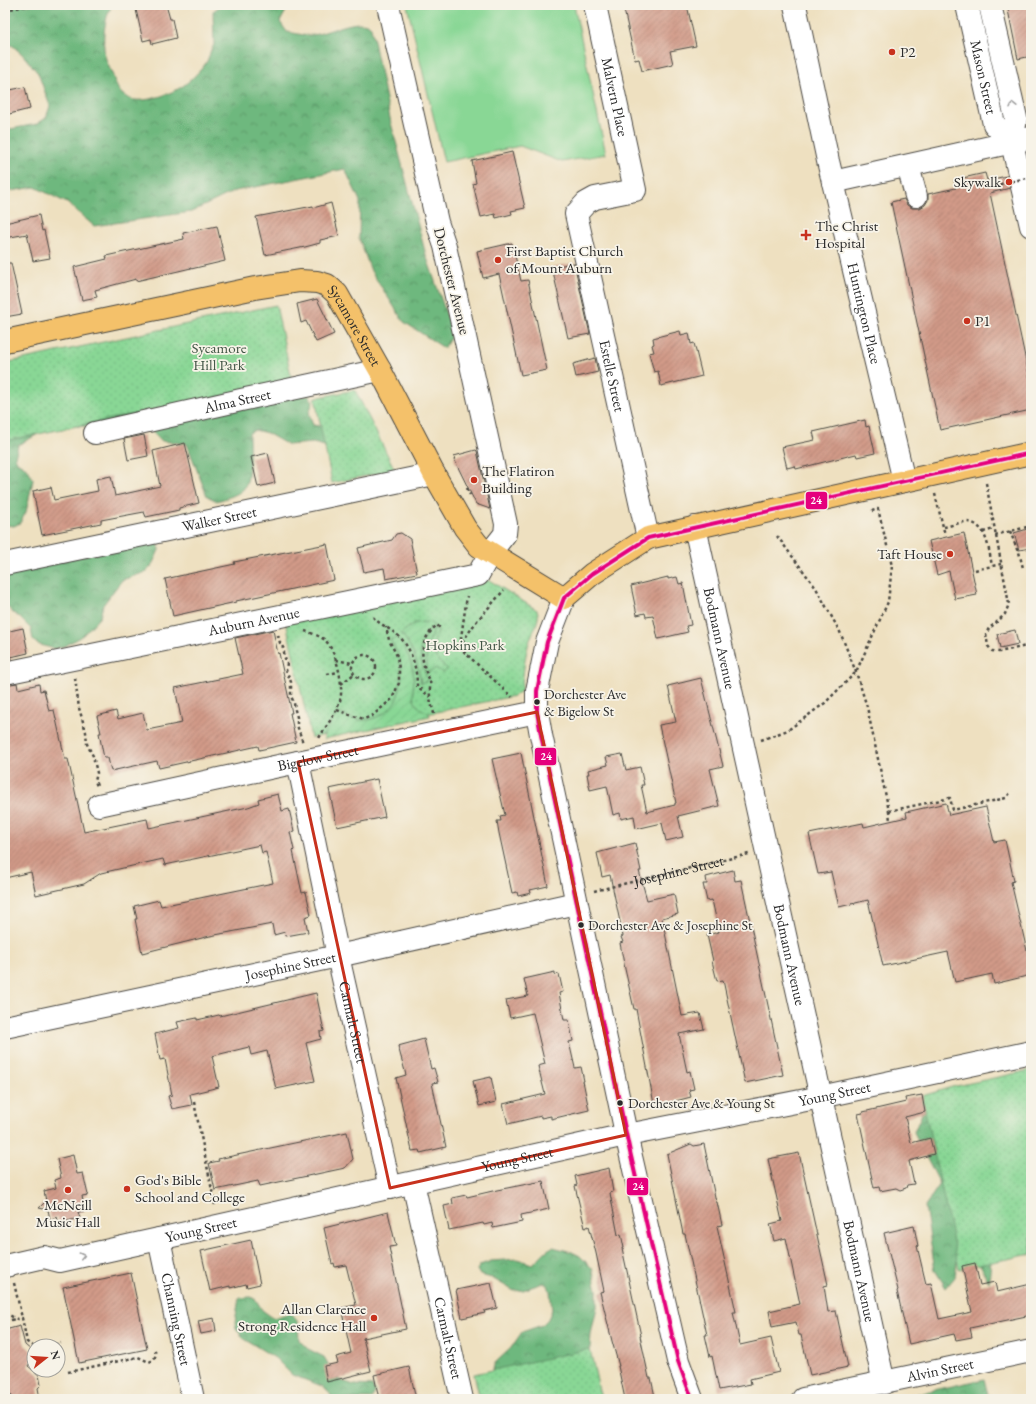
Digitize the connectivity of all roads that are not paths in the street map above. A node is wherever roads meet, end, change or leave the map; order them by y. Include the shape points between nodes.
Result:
1 (388, 5) edge
2 (595, 5) edge
3 (795, 5) edge
4 (967, 5) edge
5 (990, 5) edge
6 (1022, 141) edge
7 (908, 166) junction
8 (833, 182) junction
9 (916, 196) dead end
10 (576, 214) joint
11 (1031, 226) edge
12 (5, 342) edge
13 (380, 370) junction
14 (96, 432) dead end
15 (1031, 453) edge
16 (434, 474) junction
17 (904, 481) junction
18 (695, 528) junction
19 (648, 538) junction
20 (490, 553) junction
21 (5, 564) edge
22 (564, 598) junction
23 (5, 673) edge
24 (537, 712) junction
25 (301, 754) junction
26 (98, 796) road end
27 (584, 898) junction
28 (338, 956) junction
29 (5, 1028) edge
30 (1031, 1052) edge
31 (820, 1097) junction
32 (626, 1135) junction
33 (413, 1183) junction
34 (390, 1188) junction
35 (159, 1239) junction
36 (5, 1266) edge
37 (1031, 1351) edge
38 (884, 1383) junction
39 (193, 1399) edge
40 (462, 1399) edge
41 (692, 1399) edge
42 (802, 1399) edge

1 - 20 street, Dorchester Avenue via 391,54 445,246 506,524 505,534
2 - 10 street, Malvern Place via 635,190 595,198
3 - 8 street, Huntington Place
4 - 6 street, Mason Street via 994,124
6 -> 5 street, Mason Street
6 - 7 street
6 - 11 street, Mason Street
7 - 8 street
7 - 9 street
8 - 17 street, Huntington Place
10 - 19 street, Estelle Street
12 - 13 main road, Sycamore Street via 300,280 326,285 337,294
13 - 14 street, Alma Street
13 - 16 main road, Sycamore Street
15 - 17 main road
16 - 20 main road, Sycamore Street via 465,528 479,546
16 - 21 street, Walker Street
17 - 18 main road
18 - 19 main road
18 - 31 street, Bodmann Avenue
19 - 22 main road via 592,574
20 - 22 main road, Sycamore Street
20 - 23 street, Auburn Avenue via 478,575
22 - 24 street via 548,642 537,691
24 - 25 street, Bigelow Street
24 - 27 street
25 - 26 street, Bigelow Street
25 - 28 street, Carmalt Street
27 - 28 street, Josephine Street
27 - 32 street
28 - 29 street, Josephine Street
28 - 34 street, Carmalt Street
30 - 31 street, Young Street
31 - 32 street, Young Street
31 - 38 street, Bodmann Avenue
32 - 33 street, Young Street
32 - 41 street via 678,1361
33 - 34 street, Young Street
33 - 40 street, Carmalt Street
34 - 35 street, Young Street
36 -> 35 street, Young Street via 44,1257 60,1261
35 - 39 street, Channing Street
37 - 38 street, Alvin Street
38 - 42 street, Alvin Street

